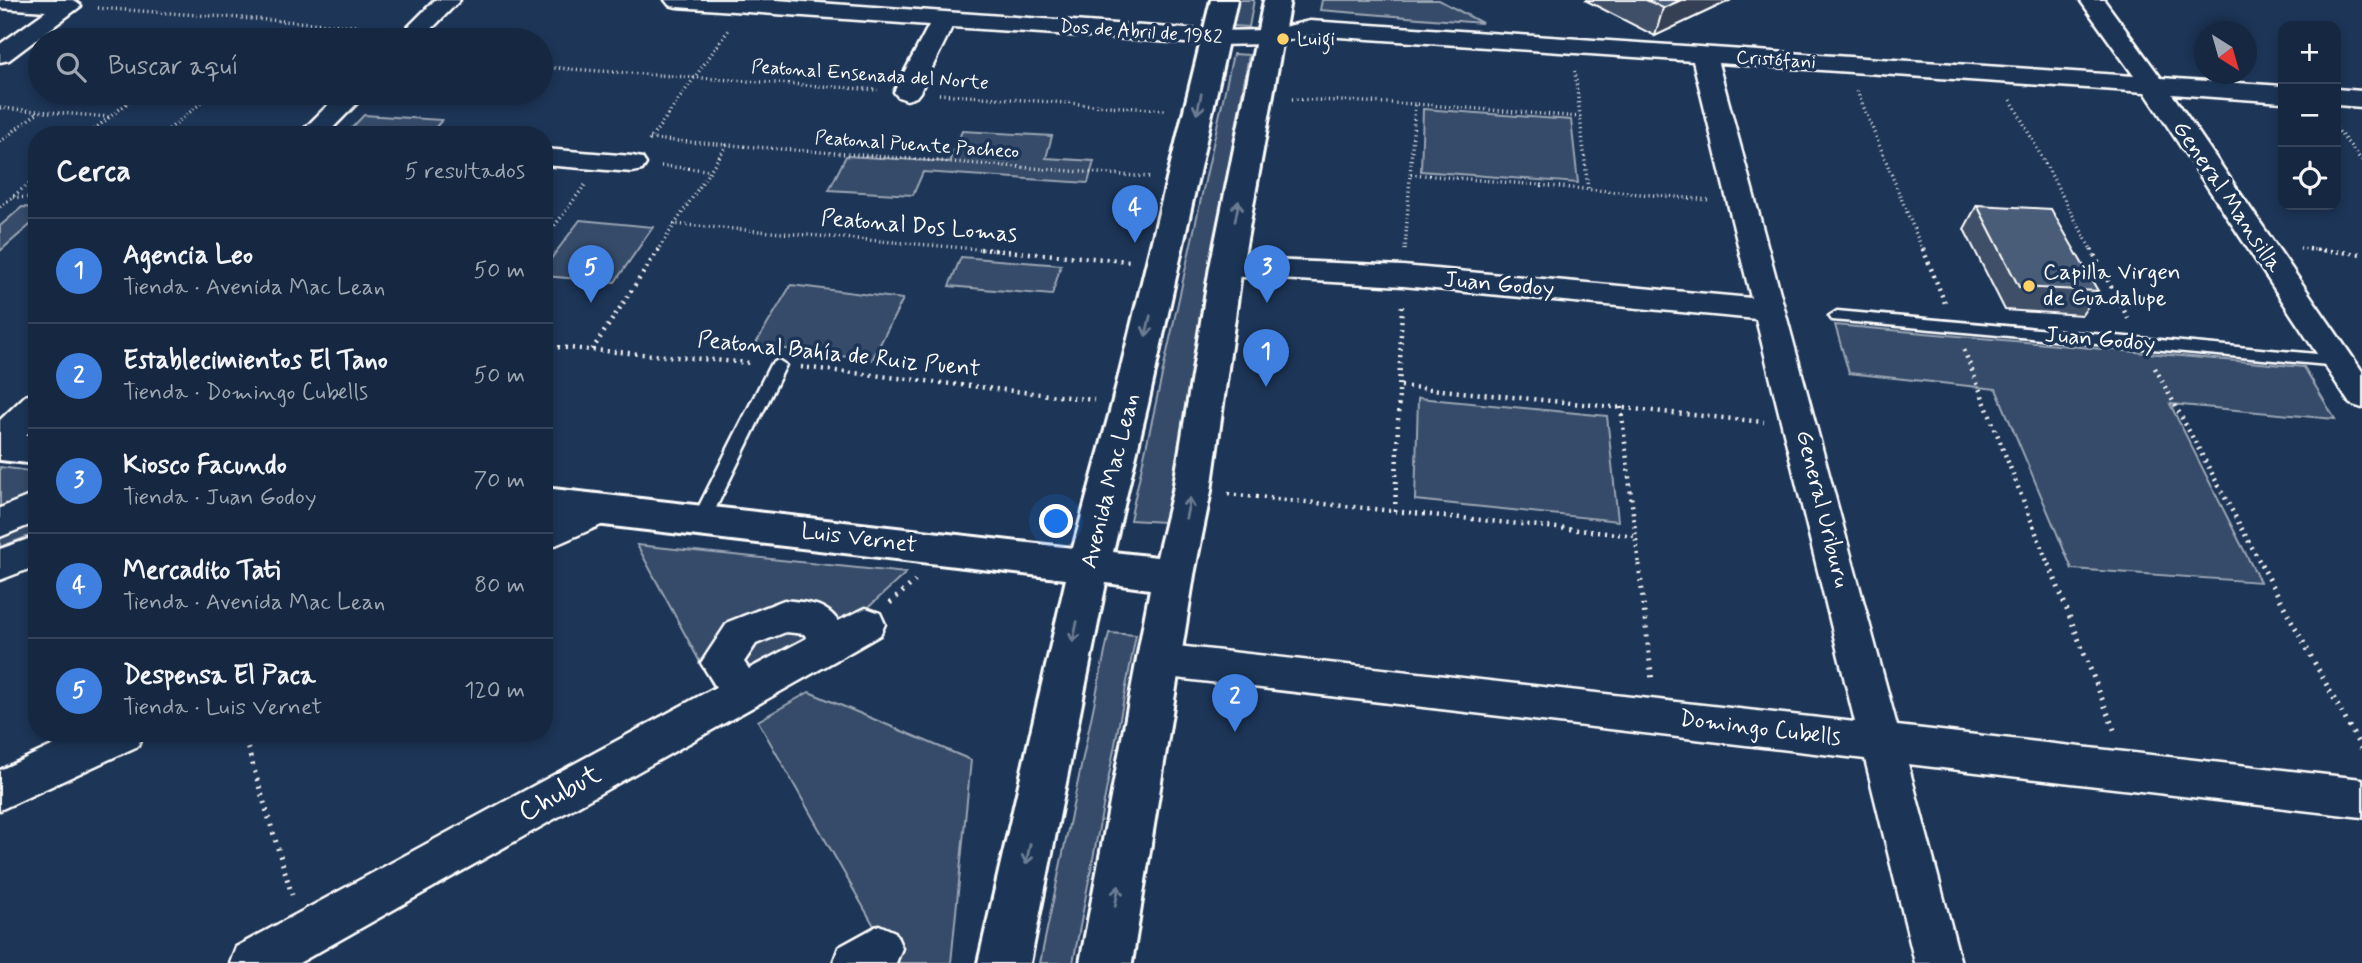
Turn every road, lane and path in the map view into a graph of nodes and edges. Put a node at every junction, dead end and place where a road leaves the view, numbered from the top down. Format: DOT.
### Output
graph roads {
  1 [pos="448,0"];
  2 [pos="677,0"];
  3 [pos="1224,0"];
  4 [pos="1277,0"];
  5 [pos="2092,0"];
  6 [pos="0,1"];
  7 [pos="747,5"];
  8 [pos="69,6"];
  9 [pos="858,6"];
  10 [pos="944,19"];
  11 [pos="38,28"];
  12 [pos="329,28"];
  13 [pos="419,28"];
  14 [pos="28,35"];
  15 [pos="1270,37"];
  16 [pos="1215,38"];
  17 [pos="1573,46"];
  18 [pos="0,55"];
  19 [pos="1704,56"];
  20 [pos="1846,65"];
  21 [pos="553,67"];
  22 [pos="1997,74"];
  23 [pos="694,77"];
  24 [pos="2152,84"];
  25 [pos="907,92"];
  26 [pos="2278,94"];
  27 [pos="2341,97"];
  28 [pos="1259,98"];
  29 [pos="2362,99"];
  30 [pos="124,105"];
  31 [pos="199,105"];
  32 [pos="342,105"];
  33 [pos="0,108"];
  34 [pos="39,111"];
  35 [pos="1197,112"];
  36 [pos="109,117"];
  37 [pos="1580,117"];
  38 [pos="98,126"];
  39 [pos="173,126"];
  40 [pos="320,126"];
  41 [pos="2341,134"];
  42 [pos="650,139"];
  43 [pos="0,142"];
  44 [pos="727,145"];
  45 [pos="553,159"];
  46 [pos="2362,160"];
  47 [pos="603,162"];
  48 [pos="632,164"];
  49 [pos="708,170"];
  50 [pos="1411,174"];
  51 [pos="1183,180"];
  52 [pos="28,184"];
  53 [pos="1588,189"];
  54 [pos="12,197"];
  55 [pos="28,198"];
  56 [pos="1742,202"];
  57 [pos="0,207"];
  58 [pos="673,225"];
  59 [pos="553,228"];
  60 [pos="2258,244"];
  61 [pos="2362,254"];
  62 [pos="1163,263"];
  63 [pos="1226,267"];
  64 [pos="1771,310"];
  65 [pos="1837,316"];
  66 [pos="1954,327"];
  67 [pos="2141,343"];
  68 [pos="553,347"];
  69 [pos="592,350"];
  70 [pos="2350,362"];
  71 [pos="778,365"];
  72 [pos="1401,386"];
  73 [pos="2362,396"];
  74 [pos="1130,404"];
  75 [pos="1621,407"];
  76 [pos="28,413"];
  77 [pos="1800,425"];
  78 [pos="0,440"];
  79 [pos="0,446"];
  80 [pos="28,449"];
  81 [pos="1192,491"];
  82 [pos="553,504"];
  83 [pos="602,509"];
  84 [pos="28,510"];
  85 [pos="701,520"];
  86 [pos="0,523"];
  87 [pos="553,532"];
  88 [pos="1636,536"];
  89 [pos="949,550"];
  90 [pos="28,554"];
  91 [pos="0,565"];
  92 [pos="1089,565"];
  93 [pos="1173,575"];
  94 [pos="849,633"];
  95 [pos="1159,660"];
  96 [pos="1657,717"];
  97 [pos="104,742"];
  98 [pos="246,742"];
  99 [pos="1882,743"];
  100 [pos="2362,750"];
  101 [pos="2130,771"];
  102 [pos="0,791"];
  103 [pos="2362,798"];
  104 [pos="304,935"];
  105 [pos="253,963"];
  106 [pos="1004,963"];
  107 [pos="1105,963"];
  108 [pos="1938,963"];
  1 -- 13 [label="street"];
  2 -- 7 [label="street, Dos de Abril de 1982"];
  3 -- 16 [label="main road, Avenida Mac Lean"];
  4 -- 15 [label="main road"];
  5 -- 24 [label="street, General Mansilla"];
  6 -- 8 [label="street"];
  7 -- 9 [label="street, Dos de Abril de 1982"];
  7 -- 23 [label="path"];
  8 -- 11 [label="street"];
  8 -- 12 [label="path"];
  9 -- 10 [label="street, Dos de Abril de 1982"];
  10 -- 16 [label="street, Dos de Abril de 1982"];
  10 -- 25 [label="street"];
  14 -- 18 [label="street"];
  15 -- 16 [label="street, Dos de Abril de 1982"];
  15 -- 17 [label="street, Cristófani"];
  15 -- 28 [label="main road"];
  16 -- 35 [label="main road, Avenida Mac Lean, one-way"];
  17 -- 19 [label="street, Cristófani"];
  17 -- 37 [label="path"];
  19 -- 20 [label="street, Cristófani"];
  19 -- 56 [label="street, General Uriburu"];
  20 -- 22 [label="street, Cristófani"];
  20 -- 66 [label="path"];
  21 -- 23 [label="path, Peatonal Ensenada del Norte"];
  22 -- 24 [label="street, Cristófani"];
  22 -- 67 [label="path"];
  23 -- 25 [label="path, Peatonal Ensenada del Norte"];
  23 -- 42 [label="path"];
  24 -- 26 [label="street, Cristófani"];
  24 -- 60 [label="street, General Mansilla"];
  25 -- 35 [label="path, Peatonal Ensenada del Norte"];
  27 -- 29 [label="street"];
  28 -- 37 [label="path"];
  63 -- 28 [label="main road, one-way"];
  30 -- 36 [label="path"];
  31 -- 39 [label="path"];
  32 -- 40 [label="street"];
  33 -- 34 [label="path"];
  34 -- 36 [label="path"];
  34 -- 43 [label="path"];
  35 -- 51 [label="main road, Avenida Mac Lean"];
  36 -- 38 [label="path"];
  37 -- 53 [label="path"];
  41 -- 46 [label="path"];
  42 -- 44 [label="path, Peatonal Puente Pacheco"];
  42 -- 48 [label="path"];
  44 -- 49 [label="path"];
  44 -- 51 [label="path, Peatonal Puente Pacheco"];
  45 -- 47 [label="street"];
  47 -- 48 [label="street"];
  47 -- 59 [label="path"];
  48 -- 49 [label="path"];
  49 -- 58 [label="path"];
  50 -- 53 [label="path"];
  51 -- 62 [label="main road, Avenida Mac Lean"];
  52 -- 54 [label="path"];
  53 -- 56 [label="path"];
  54 -- 55 [label="path"];
  54 -- 57 [label="path"];
  56 -- 64 [label="street, General Uriburu"];
  58 -- 62 [label="path, Peatonal Dos Lomas"];
  58 -- 69 [label="path"];
  60 -- 61 [label="path"];
  60 -- 70 [label="street, General Mansilla"];
  62 -- 74 [label="main road, Avenida Mac Lean, one-way"];
  63 -- 64 [label="street, Juan Godoy"];
  63 -- 81 [label="main road"];
  64 -- 77 [label="street, General Uriburu"];
  65 -- 66 [label="lane, Juan Godoy"];
  66 -- 67 [label="lane, Juan Godoy"];
  66 -- 101 [label="path"];
  67 -- 70 [label="lane, Juan Godoy"];
  67 -- 100 [label="path"];
  68 -- 69 [label="path, Peatonal Bahía de Ruiz Puent"];
  69 -- 71 [label="path, Peatonal Bahía de Ruiz Puent"];
  70 -- 73 [label="street, General Mansilla"];
  71 -- 74 [label="path, Peatonal Bahía de Ruiz Puent"];
  71 -- 85 [label="lane"];
  72 -- 75 [label="path"];
  74 -- 92 [label="main road, Avenida Mac Lean"];
  75 -- 77 [label="path"];
  75 -- 88 [label="path"];
  76 -- 78 [label="street"];
  77 -- 99 [label="street, General Uriburu"];
  79 -- 80 [label="main road"];
  81 -- 88 [label="path"];
  93 -- 81 [label="main road, one-way"];
  82 -- 83 [label="main road, Luis Vernet"];
  83 -- 85 [label="main road, Luis Vernet"];
  83 -- 87 [label="street"];
  84 -- 86 [label="street"];
  85 -- 89 [label="main road, Luis Vernet"];
  88 -- 96 [label="path"];
  89 -- 92 [label="main road, Luis Vernet"];
  89 -- 94 [label="path"];
  90 -- 91 [label="street"];
  92 -- 93 [label="main road, Luis Vernet"];
  92 -- 106 [label="main road, Avenida Mac Lean, one-way"];
  93 -- 95 [label="main road"];
  94 -- 104 [label="street, Chubut"];
  95 -- 96 [label="street, Domingo Cubells"];
  107 -- 95 [label="main road, one-way"];
  96 -- 99 [label="street, Domingo Cubells"];
  97 -- 102 [label="street"];
  98 -- 104 [label="path"];
  99 -- 101 [label="street, Domingo Cubells"];
  99 -- 108 [label="street, General Uriburu"];
  101 -- 103 [label="street, Domingo Cubells"];
  104 -- 105 [label="street, Chubut"];
}
